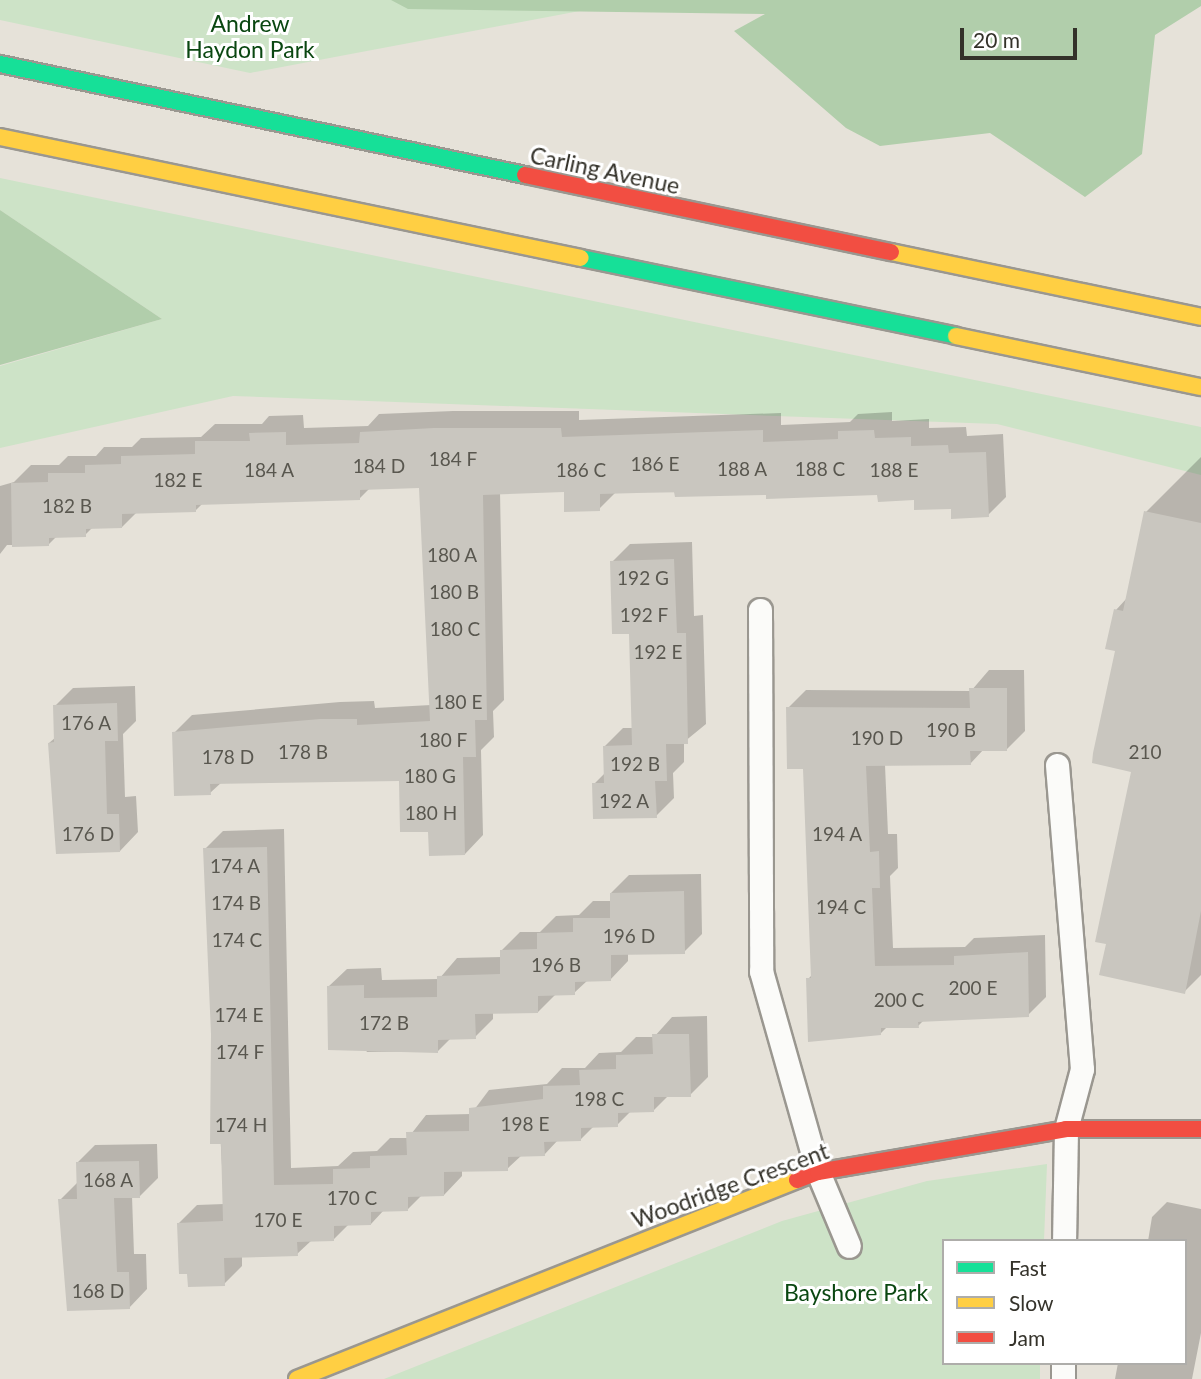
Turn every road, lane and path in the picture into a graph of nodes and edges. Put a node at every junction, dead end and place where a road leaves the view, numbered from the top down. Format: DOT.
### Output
graph roads {
  1 [pos="0,64"];
  2 [pos="0,137"];
  3 [pos="1201,317"];
  4 [pos="1201,387"];
  5 [pos="760,610"];
  6 [pos="1057,765"];
  7 [pos="1066,1129"];
  8 [pos="1201,1129"];
  9 [pos="818,1172"];
  10 [pos="1065,1239"];
  11 [pos="849,1246"];
  12 [pos="297,1379"];
  1 -- 3 [label="main road, Carling Avenue"];
  2 -- 4 [label="main road"];
  5 -- 9 [label="lane"];
  6 -- 7 [label="lane"];
  7 -- 8 [label="main road, Woodridge Crescent"];
  7 -- 9 [label="main road, Woodridge Crescent"];
  7 -- 10 [label="lane"];
  9 -- 11 [label="lane"];
  9 -- 12 [label="main road, Woodridge Crescent"];
}
